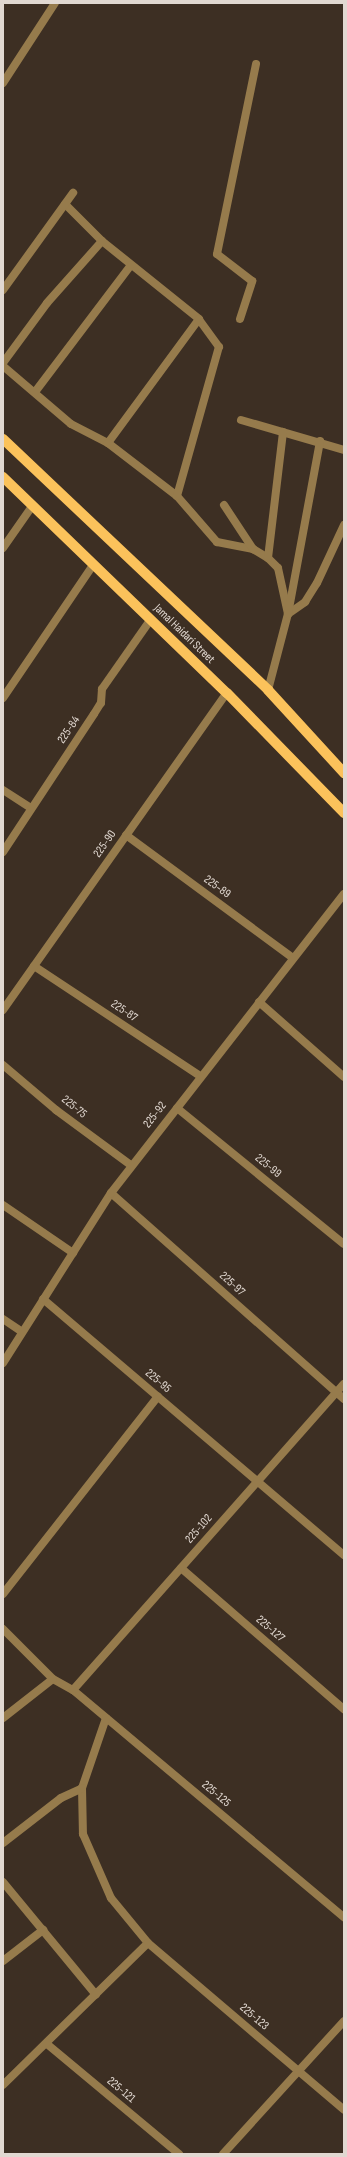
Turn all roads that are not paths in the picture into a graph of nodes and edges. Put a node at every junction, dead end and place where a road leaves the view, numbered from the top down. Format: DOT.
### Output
graph roads {
  1 [pos="55,3"];
  2 [pos="256,64"];
  3 [pos="3,83"];
  4 [pos="73,193"];
  5 [pos="65,204"];
  6 [pos="102,241"];
  7 [pos="131,265"];
  8 [pos="3,290"];
  9 [pos="199,319"];
  10 [pos="240,319"];
  11 [pos="3,363"];
  12 [pos="3,366"];
  13 [pos="35,392"];
  14 [pos="241,420"];
  15 [pos="283,432"];
  16 [pos="3,439"];
  17 [pos="320,441"];
  18 [pos="108,443"];
  19 [pos="344,450"];
  20 [pos="3,477"];
  21 [pos="177,496"];
  22 [pos="33,505"];
  23 [pos="224,505"];
  24 [pos="344,525"];
  25 [pos="3,548"];
  26 [pos="253,549"];
  27 [pos="268,558"];
  28 [pos="93,565"];
  29 [pos="288,614"];
  30 [pos="151,619"];
  31 [pos="268,690"];
  32 [pos="227,693"];
  33 [pos="3,698"];
  34 [pos="344,773"];
  35 [pos="3,790"];
  36 [pos="31,808"];
  37 [pos="344,813"];
  38 [pos="126,835"];
  39 [pos="3,852"];
  40 [pos="344,894"];
  41 [pos="293,958"];
  42 [pos="34,966"];
  43 [pos="258,1002"];
  44 [pos="3,1010"];
  45 [pos="3,1065"];
  46 [pos="200,1076"];
  47 [pos="344,1077"];
  48 [pos="176,1108"];
  49 [pos="132,1166"];
  50 [pos="111,1193"];
  51 [pos="3,1205"];
  52 [pos="344,1244"];
  53 [pos="73,1253"];
  54 [pos="43,1299"];
  55 [pos="3,1319"];
  56 [pos="22,1332"];
  57 [pos="3,1363"];
  58 [pos="344,1384"];
  59 [pos="336,1392"];
  60 [pos="158,1396"];
  61 [pos="344,1399"];
  62 [pos="257,1481"];
  63 [pos="344,1555"];
  64 [pos="180,1568"];
  65 [pos="3,1594"];
  66 [pos="3,1629"];
  67 [pos="53,1679"];
  68 [pos="73,1690"];
  69 [pos="344,1709"];
  70 [pos="3,1718"];
  71 [pos="106,1718"];
  72 [pos="82,1788"];
  73 [pos="3,1843"];
  74 [pos="3,1882"];
  75 [pos="344,1917"];
  76 [pos="43,1930"];
  77 [pos="148,1943"];
  78 [pos="3,1961"];
  79 [pos="96,1995"];
  80 [pos="344,2021"];
  81 [pos="47,2044"];
  82 [pos="298,2070"];
  83 [pos="3,2085"];
  84 [pos="344,2110"];
  85 [pos="179,2154"];
  86 [pos="223,2154"];
  1 -- 3 [label="street"];
  2 -- 10 [label="street"];
  4 -- 5 [label="street"];
  5 -- 6 [label="street"];
  5 -- 8 [label="street"];
  6 -- 7 [label="street"];
  6 -- 11 [label="street"];
  7 -- 9 [label="street"];
  7 -- 13 [label="street"];
  9 -- 18 [label="street"];
  9 -- 21 [label="street"];
  12 -- 13 [label="street"];
  13 -- 18 [label="street"];
  14 -- 15 [label="street"];
  15 -- 17 [label="street"];
  15 -- 27 [label="street"];
  16 -- 31 [label="main road, Jamal Haidari Street"];
  17 -- 19 [label="street"];
  17 -- 29 [label="street"];
  18 -- 21 [label="street"];
  20 -- 22 [label="main road, Jamal Haidari Street"];
  21 -- 26 [label="street"];
  22 -- 25 [label="street"];
  22 -- 28 [label="main road, Jamal Haidari Street"];
  23 -- 26 [label="street"];
  24 -- 29 [label="street"];
  26 -- 27 [label="street"];
  27 -- 29 [label="street"];
  28 -- 30 [label="main road, Jamal Haidari Street"];
  28 -- 33 [label="street"];
  29 -- 31 [label="street"];
  30 -- 32 [label="main road, Jamal Haidari Street"];
  30 -- 36 [label="street, 225-84"];
  31 -- 34 [label="main road, Jamal Haidari Street"];
  32 -- 37 [label="main road, Jamal Haidari Street"];
  32 -- 38 [label="street, 225-90"];
  35 -- 36 [label="street"];
  36 -- 39 [label="street, 225-84"];
  38 -- 41 [label="street, 225-89"];
  38 -- 42 [label="street, 225-90"];
  40 -- 41 [label="street, 225-92"];
  41 -- 43 [label="street, 225-92"];
  42 -- 44 [label="street, 225-90"];
  42 -- 46 [label="street, 225-87"];
  43 -- 46 [label="street, 225-92"];
  43 -- 47 [label="street"];
  45 -- 49 [label="street, 225-75"];
  46 -- 48 [label="street, 225-92"];
  48 -- 49 [label="street, 225-92"];
  48 -- 52 [label="street, 225-99"];
  49 -- 50 [label="street, 225-92"];
  50 -- 53 [label="street, 225-92"];
  50 -- 59 [label="street, 225-97"];
  51 -- 53 [label="street"];
  53 -- 54 [label="street, 225-92"];
  54 -- 56 [label="street, 225-92"];
  54 -- 60 [label="street, 225-95"];
  55 -- 56 [label="street"];
  56 -- 57 [label="street, 225-92"];
  58 -- 59 [label="street, 225-102"];
  59 -- 61 [label="street, 225-97"];
  59 -- 62 [label="street, 225-102"];
  60 -- 62 [label="street, 225-95"];
  60 -- 65 [label="street"];
  62 -- 63 [label="street, 225-95"];
  62 -- 64 [label="street, 225-102"];
  64 -- 68 [label="street, 225-102"];
  64 -- 69 [label="street, 225-127"];
  66 -- 67 [label="street, 225-125"];
  67 -- 68 [label="street, 225-125"];
  67 -- 70 [label="street"];
  68 -- 71 [label="street, 225-125"];
  71 -- 72 [label="street"];
  71 -- 75 [label="street, 225-125"];
  72 -- 73 [label="street"];
  72 -- 77 [label="street, 225-123"];
  74 -- 76 [label="street"];
  76 -- 78 [label="street"];
  76 -- 79 [label="street"];
  77 -- 79 [label="street"];
  77 -- 82 [label="street, 225-123"];
  79 -- 81 [label="street"];
  80 -- 82 [label="street"];
  81 -- 83 [label="street"];
  81 -- 85 [label="street, 225-121"];
  82 -- 84 [label="street, 225-123"];
  82 -- 86 [label="street"];
}
